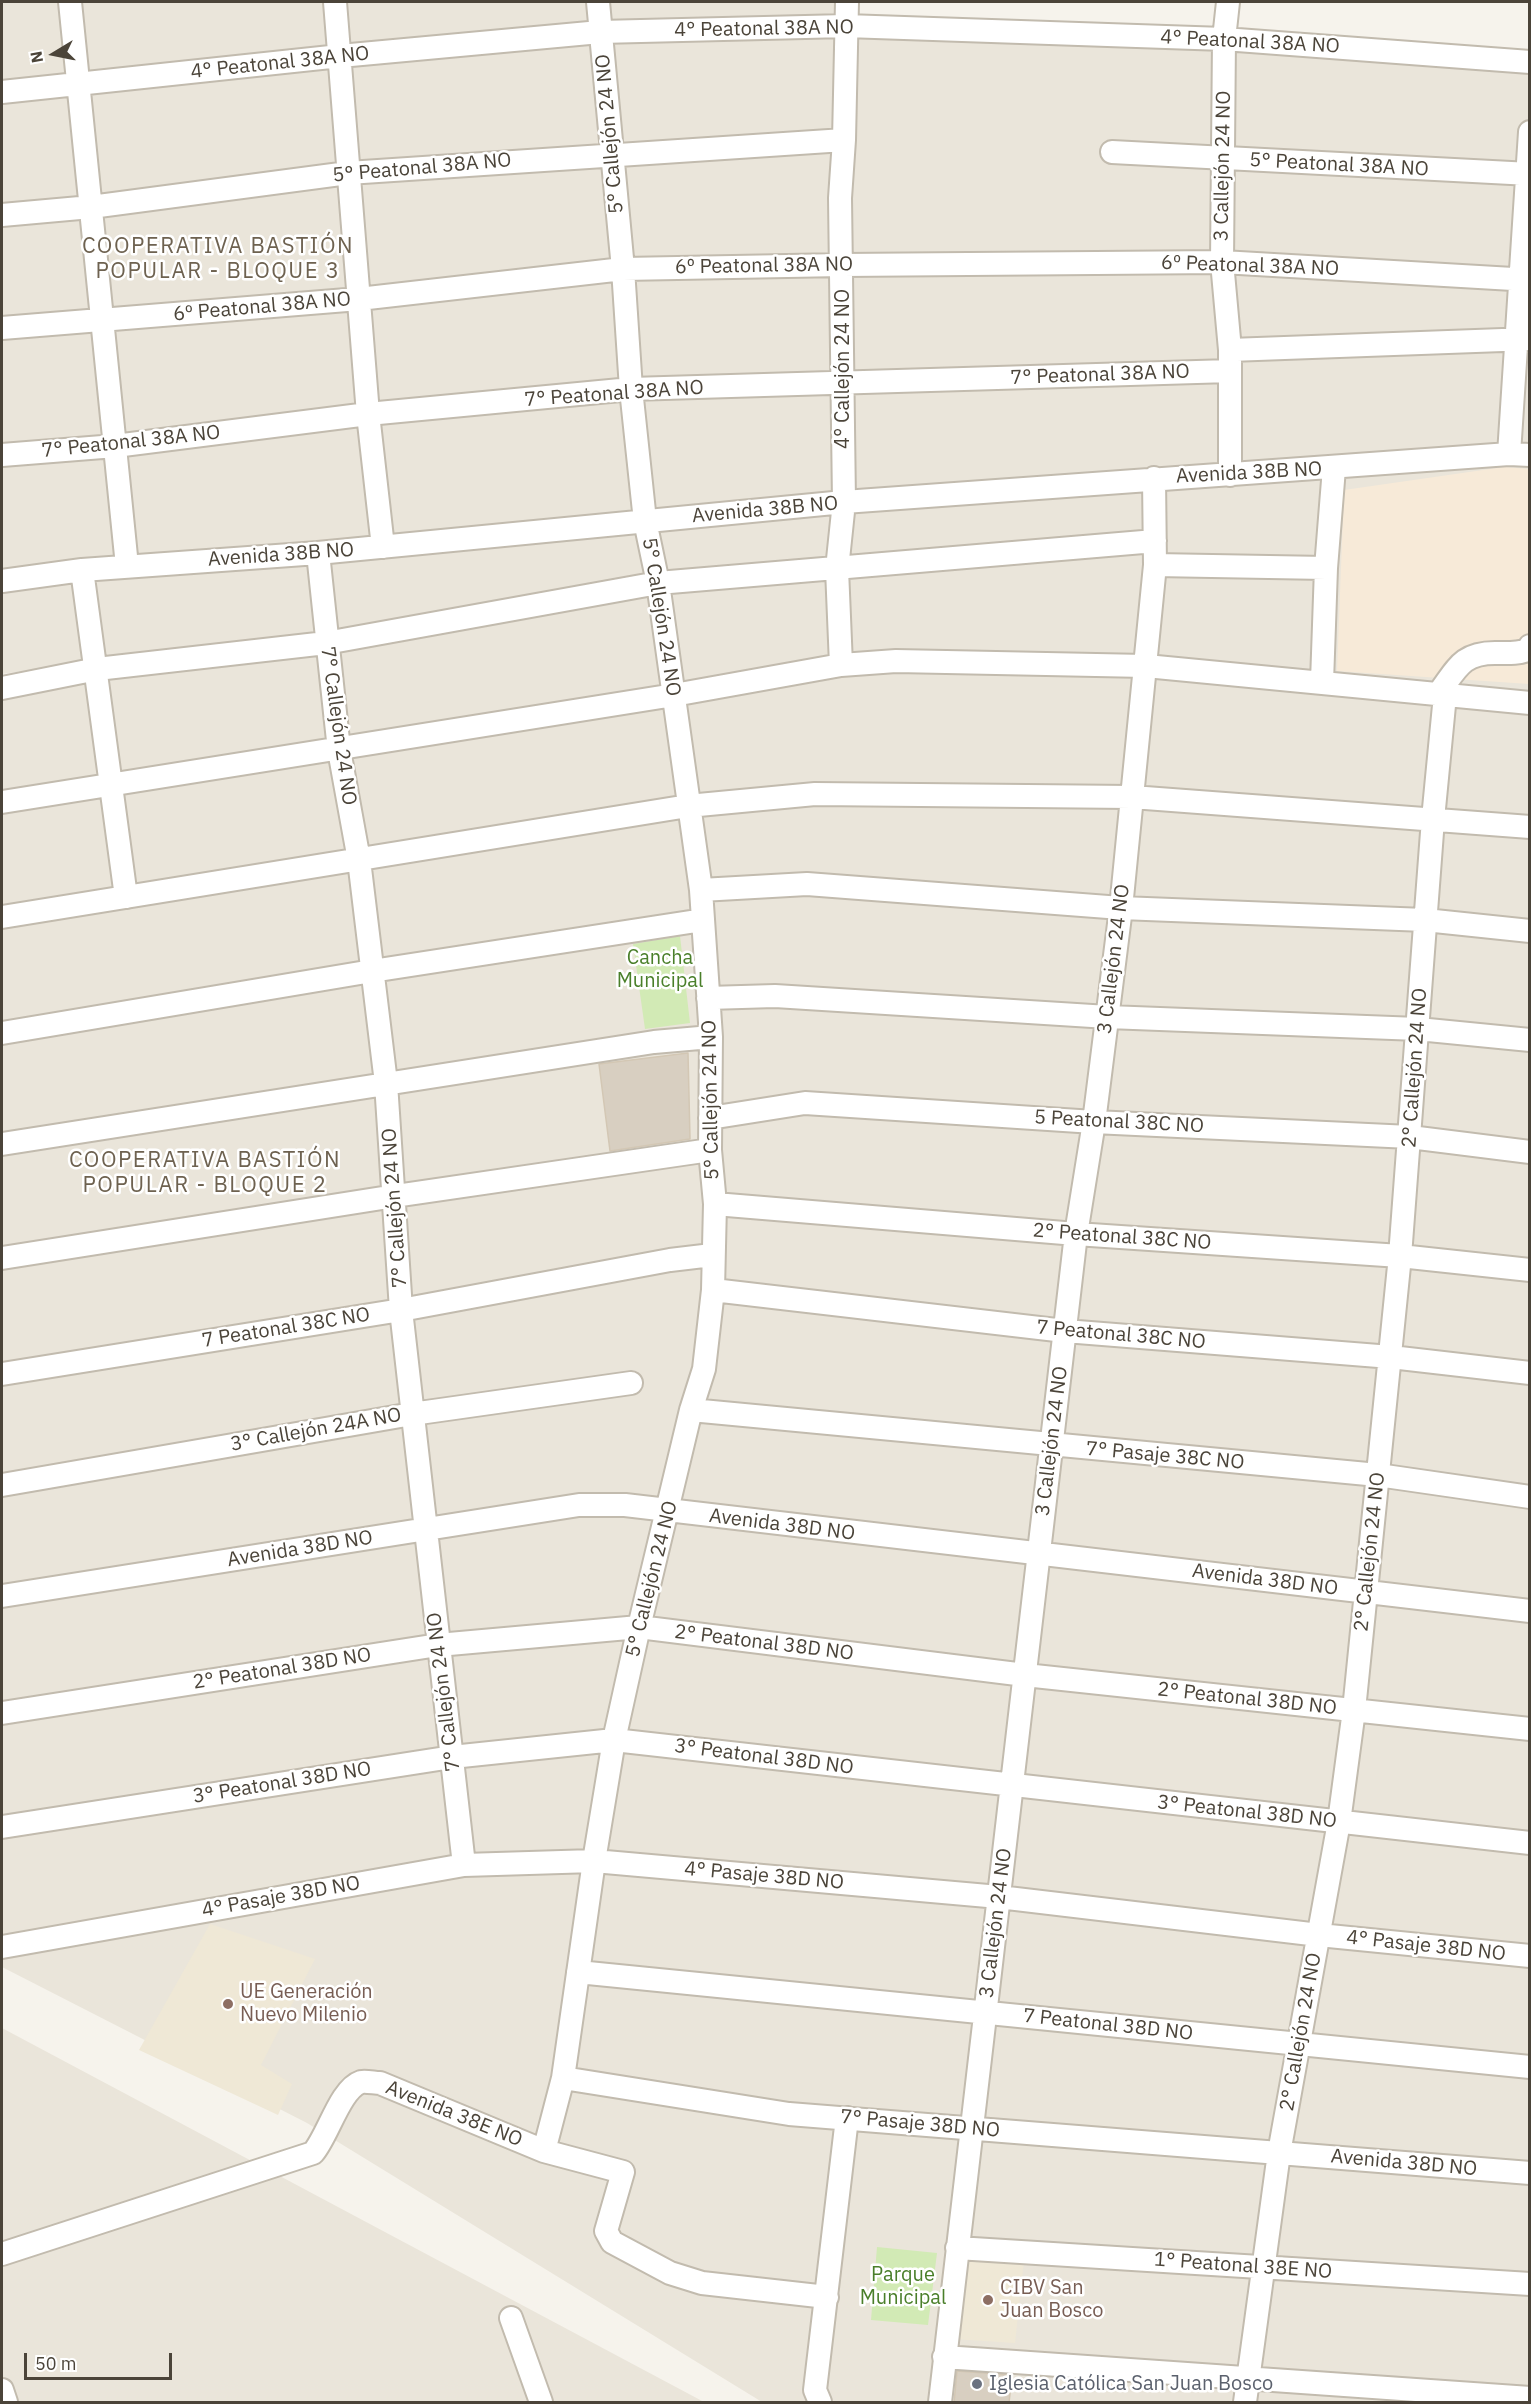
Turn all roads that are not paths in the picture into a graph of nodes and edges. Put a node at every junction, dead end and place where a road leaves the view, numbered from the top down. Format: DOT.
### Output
graph roads {
  1 [pos="70,2"];
  2 [pos="334,2"];
  3 [pos="598,2"];
  4 [pos="847,2"];
  5 [pos="1228,2"];
  6 [pos="846,27"];
  7 [pos="600,32"];
  8 [pos="1224,39"];
  9 [pos="340,56"];
  10 [pos="1530,62"];
  11 [pos="79,85"];
  12 [pos="2,92"];
  13 [pos="1530,132"];
  14 [pos="844,140"];
  15 [pos="1112,152"];
  16 [pos="611,154"];
  17 [pos="1224,159"];
  18 [pos="348,173"];
  19 [pos="1528,174"];
  20 [pos="91,207"];
  21 [pos="2,215"];
  22 [pos="1222,262"];
  23 [pos="842,265"];
  24 [pos="623,269"];
  25 [pos="1525,280"];
  26 [pos="359,299"];
  27 [pos="102,319"];
  28 [pos="2,327"];
  29 [pos="1523,338"];
  30 [pos="1230,361"];
  31 [pos="843,383"];
  32 [pos="631,389"];
  33 [pos="368,414"];
  34 [pos="115,446"];
  35 [pos="2,455"];
  36 [pos="1519,455"];
  37 [pos="1334,468"];
  38 [pos="1230,475"];
  39 [pos="1154,478"];
  40 [pos="844,502"];
  41 [pos="645,521"];
  42 [pos="1155,542"];
  43 [pos="382,547"];
  44 [pos="318,553"];
  45 [pos="1155,565"];
  46 [pos="127,566"];
  47 [pos="837,568"];
  48 [pos="1326,568"];
  49 [pos="82,570"];
  50 [pos="2,581"];
  51 [pos="658,583"];
  52 [pos="326,643"];
  53 [pos="1530,646"];
  54 [pos="842,664"];
  55 [pos="1146,666"];
  56 [pos="97,669"];
  57 [pos="1322,682"];
  58 [pos="2,688"];
  59 [pos="1441,694"];
  60 [pos="674,696"];
  61 [pos="1530,703"];
  62 [pos="339,750"];
  63 [pos="111,785"];
  64 [pos="1132,797"];
  65 [pos="2,802"];
  66 [pos="688,806"];
  67 [pos="1433,819"];
  68 [pos="1530,827"];
  69 [pos="359,861"];
  70 [pos="701,890"];
  71 [pos="126,897"];
  72 [pos="1121,908"];
  73 [pos="2,917"];
  74 [pos="703,920"];
  75 [pos="1425,920"];
  76 [pos="1530,931"];
  77 [pos="372,971"];
  78 [pos="708,998"];
  79 [pos="1108,1017"];
  80 [pos="1418,1029"];
  81 [pos="2,1033"];
  82 [pos="711,1037"];
  83 [pos="1530,1040"];
  84 [pos="386,1083"];
  85 [pos="710,1118"];
  86 [pos="1094,1122"];
  87 [pos="1410,1137"];
  88 [pos="2,1144"];
  89 [pos="710,1150"];
  90 [pos="1530,1152"];
  91 [pos="395,1196"];
  92 [pos="715,1204"];
  93 [pos="1076,1234"];
  94 [pos="712,1255"];
  95 [pos="1400,1256"];
  96 [pos="2,1258"];
  97 [pos="1530,1270"];
  98 [pos="713,1290"];
  99 [pos="401,1310"];
  100 [pos="1065,1331"];
  101 [pos="1391,1357"];
  102 [pos="1530,1372"];
  103 [pos="2,1374"];
  104 [pos="631,1383"];
  105 [pos="691,1410"];
  106 [pos="412,1414"];
  107 [pos="1052,1446"];
  108 [pos="1378,1475"];
  109 [pos="2,1485"];
  110 [pos="1530,1497"];
  111 [pos="668,1512"];
  112 [pos="427,1530"];
  113 [pos="1039,1554"];
  114 [pos="1365,1592"];
  115 [pos="2,1596"];
  116 [pos="1530,1611"];
  117 [pos="639,1627"];
  118 [pos="438,1645"];
  119 [pos="1025,1675"];
  120 [pos="1354,1710"];
  121 [pos="2,1713"];
  122 [pos="1530,1729"];
  123 [pos="614,1740"];
  124 [pos="452,1757"];
  125 [pos="1012,1786"];
  126 [pos="1339,1822"];
  127 [pos="2,1827"];
  128 [pos="1530,1843"];
  129 [pos="594,1861"];
  130 [pos="464,1865"];
  131 [pos="999,1897"];
  132 [pos="1319,1935"];
  133 [pos="2,1947"];
  134 [pos="1530,1956"];
  135 [pos="578,1972"];
  136 [pos="985,2012"];
  137 [pos="1299,2044"];
  138 [pos="1530,2067"];
  139 [pos="563,2078"];
  140 [pos="847,2118"];
  141 [pos="972,2128"];
  142 [pos="544,2151"];
  143 [pos="1279,2153"];
  144 [pos="1530,2173"];
  145 [pos="957,2248"];
  146 [pos="2,2253"];
  147 [pos="1263,2267"];
  148 [pos="1530,2284"];
  149 [pos="827,2297"];
  150 [pos="510,2318"];
  151 [pos="944,2357"];
  152 [pos="1248,2378"];
  153 [pos="2,2390"];
  154 [pos="1530,2398"];
  155 [pos="6,2403"];
  156 [pos="540,2403"];
  157 [pos="820,2403"];
  158 [pos="940,2403"];
  159 [pos="1245,2403"];
  1 -- 11 [label="street"];
  2 -- 9 [label="street"];
  3 -- 7 [label="street, 5° Callejón 24 NO"];
  4 -- 6 [label="street, 4° Callejón 24 NO"];
  5 -- 8 [label="street, 3 Callejón 24 NO"];
  6 -- 7 [label="street, 4° Peatonal 38A NO"];
  6 -- 8 [label="street, 4° Peatonal 38A NO"];
  6 -- 14 [label="street, 4° Callejón 24 NO"];
  7 -- 9 [label="street, 4° Peatonal 38A NO"];
  7 -- 16 [label="street, 5° Callejón 24 NO"];
  8 -- 10 [label="street, 4° Peatonal 38A NO"];
  8 -- 17 [label="street, 3 Callejón 24 NO"];
  9 -- 11 [label="street, 4° Peatonal 38A NO"];
  9 -- 18 [label="street"];
  11 -- 12 [label="street, 4° Peatonal 38A NO"];
  11 -- 20 [label="street"];
  13 -- 19 [label="street"];
  14 -- 16 [label="street, 5° Peatonal 38A NO"];
  14 -- 23 [label="street, 4° Callejón 24 NO"];
  15 -- 17 [label="street, 5° Peatonal 38A NO"];
  16 -- 18 [label="street, 5° Peatonal 38A NO"];
  16 -- 24 [label="street, 5° Callejón 24 NO"];
  17 -- 19 [label="street, 5° Peatonal 38A NO"];
  17 -- 22 [label="street, 3 Callejón 24 NO"];
  18 -- 20 [label="street, 5° Peatonal 38A NO"];
  18 -- 26 [label="street"];
  19 -- 25 [label="street"];
  20 -- 21 [label="street, 5° Peatonal 38A NO"];
  20 -- 27 [label="street"];
  22 -- 23 [label="street, 6º Peatonal 38A NO"];
  22 -- 25 [label="street, 6º Peatonal 38A NO"];
  22 -- 30 [label="street, 3 Callejón 24 NO"];
  23 -- 24 [label="street, 6º Peatonal 38A NO"];
  23 -- 31 [label="street, 4° Callejón 24 NO"];
  24 -- 26 [label="street, 6º Peatonal 38A NO"];
  24 -- 32 [label="street, 5° Callejón 24 NO"];
  25 -- 29 [label="street"];
  26 -- 27 [label="street, 6º Peatonal 38A NO"];
  26 -- 33 [label="street"];
  27 -- 28 [label="street, 6º Peatonal 38A NO"];
  27 -- 34 [label="street"];
  29 -- 30 [label="street, 7° Peatonal 38A NO"];
  29 -- 36 [label="street"];
  30 -- 31 [label="street, 7° Peatonal 38A NO"];
  30 -- 38 [label="street, 3 Callejón 24 NO"];
  31 -- 32 [label="street, 7° Peatonal 38A NO"];
  31 -- 40 [label="street, 4° Callejón 24 NO"];
  32 -- 33 [label="street, 7° Peatonal 38A NO"];
  32 -- 41 [label="street, 5° Callejón 24 NO"];
  33 -- 34 [label="street, 7° Peatonal 38A NO"];
  33 -- 43 [label="street"];
  34 -- 35 [label="street, 7° Peatonal 38A NO"];
  34 -- 46 [label="street"];
  36 -- 37 [label="street, Avenida 38B NO"];
  37 -- 38 [label="street, Avenida 38B NO"];
  37 -- 48 [label="street"];
  38 -- 39 [label="street, Avenida 38B NO"];
  39 -- 40 [label="street, Avenida 38B NO"];
  39 -- 42 [label="street, 3 Callejón 24 NO"];
  40 -- 41 [label="street, Avenida 38B NO"];
  40 -- 47 [label="street, 4° Callejón 24 NO"];
  41 -- 43 [label="street, Avenida 38B NO"];
  41 -- 51 [label="street, 5° Callejón 24 NO"];
  42 -- 45 [label="street, 3 Callejón 24 NO"];
  42 -- 47 [label="street"];
  43 -- 44 [label="street, Avenida 38B NO"];
  44 -- 46 [label="street, Avenida 38B NO"];
  44 -- 52 [label="street, 7° Callejón 24 NO"];
  45 -- 48 [label="street"];
  45 -- 55 [label="street, 3 Callejón 24 NO"];
  46 -- 49 [label="street, Avenida 38B NO"];
  47 -- 51 [label="street"];
  47 -- 54 [label="street, 4° Callejón 24 NO"];
  48 -- 57 [label="street"];
  49 -- 50 [label="street, Avenida 38B NO"];
  49 -- 56 [label="street"];
  51 -- 52 [label="street"];
  51 -- 60 [label="street, 5° Callejón 24 NO"];
  52 -- 56 [label="street"];
  52 -- 62 [label="street, 7° Callejón 24 NO"];
  53 -- 59 [label="street"];
  54 -- 55 [label="street"];
  54 -- 60 [label="street"];
  55 -- 57 [label="street"];
  55 -- 64 [label="street, 3 Callejón 24 NO"];
  56 -- 58 [label="street"];
  56 -- 63 [label="street"];
  57 -- 59 [label="street"];
  59 -- 61 [label="street"];
  59 -- 67 [label="street, 2° Callejón 24 NO"];
  60 -- 62 [label="street"];
  60 -- 66 [label="street, 5° Callejón 24 NO"];
  62 -- 63 [label="street"];
  62 -- 69 [label="street, 7° Callejón 24 NO"];
  63 -- 65 [label="street"];
  63 -- 71 [label="street"];
  64 -- 66 [label="street"];
  64 -- 67 [label="street"];
  64 -- 72 [label="street, 3 Callejón 24 NO"];
  66 -- 69 [label="street"];
  66 -- 70 [label="street, 5° Callejón 24 NO"];
  67 -- 68 [label="street"];
  67 -- 75 [label="street, 2° Callejón 24 NO"];
  69 -- 71 [label="street"];
  69 -- 77 [label="street, 7° Callejón 24 NO"];
  70 -- 72 [label="street"];
  70 -- 74 [label="street, 5° Callejón 24 NO"];
  71 -- 73 [label="street"];
  72 -- 75 [label="street"];
  72 -- 79 [label="street, 3 Callejón 24 NO"];
  74 -- 77 [label="street"];
  74 -- 78 [label="street, 5° Callejón 24 NO"];
  75 -- 76 [label="street"];
  75 -- 80 [label="street, 2° Callejón 24 NO"];
  77 -- 81 [label="street"];
  77 -- 84 [label="street, 7° Callejón 24 NO"];
  78 -- 79 [label="street"];
  78 -- 82 [label="street, 5° Callejón 24 NO"];
  79 -- 80 [label="street"];
  79 -- 86 [label="street, 3 Callejón 24 NO"];
  80 -- 83 [label="street"];
  80 -- 87 [label="street, 2° Callejón 24 NO"];
  82 -- 84 [label="street"];
  82 -- 85 [label="street, 5° Callejón 24 NO"];
  84 -- 88 [label="street"];
  84 -- 91 [label="street, 7° Callejón 24 NO"];
  85 -- 86 [label="street, 5 Peatonal 38C NO"];
  85 -- 89 [label="street, 5° Callejón 24 NO"];
  86 -- 87 [label="street, 5 Peatonal 38C NO"];
  86 -- 93 [label="street, 3 Callejón 24 NO"];
  87 -- 90 [label="street, 5 Peatonal 38C NO"];
  87 -- 95 [label="street, 2° Callejón 24 NO"];
  89 -- 91 [label="street"];
  89 -- 92 [label="street, 5° Callejón 24 NO"];
  91 -- 96 [label="street"];
  91 -- 99 [label="street, 7° Callejón 24 NO"];
  92 -- 93 [label="street, 2° Peatonal 38C NO"];
  92 -- 94 [label="street, 5° Callejón 24 NO"];
  93 -- 95 [label="street, 2° Peatonal 38C NO"];
  93 -- 100 [label="street, 3 Callejón 24 NO"];
  94 -- 98 [label="street, 5° Callejón 24 NO"];
  94 -- 99 [label="street, 7 Peatonal 38C NO"];
  95 -- 97 [label="street, 2° Peatonal 38C NO"];
  95 -- 101 [label="street, 2° Callejón 24 NO"];
  98 -- 100 [label="street, 7 Peatonal 38C NO"];
  98 -- 105 [label="street, 5° Callejón 24 NO"];
  99 -- 103 [label="street, 7 Peatonal 38C NO"];
  99 -- 106 [label="street, 7° Callejón 24 NO"];
  100 -- 101 [label="street, 7 Peatonal 38C NO"];
  100 -- 107 [label="street, 3 Callejón 24 NO"];
  101 -- 102 [label="street, 7 Peatonal 38C NO"];
  101 -- 108 [label="street, 2° Callejón 24 NO"];
  104 -- 106 [label="street, 3° Callejón 24A NO"];
  105 -- 107 [label="street, 7° Pasaje 38C NO"];
  105 -- 111 [label="street, 5° Callejón 24 NO"];
  106 -- 109 [label="street, 3° Callejón 24A NO"];
  106 -- 112 [label="street, 7° Callejón 24 NO"];
  107 -- 108 [label="street, 7° Pasaje 38C NO"];
  107 -- 113 [label="street, 3 Callejón 24 NO"];
  108 -- 110 [label="street, 7° Pasaje 38C NO"];
  108 -- 114 [label="street, 2° Callejón 24 NO"];
  111 -- 112 [label="street, Avenida 38D NO"];
  111 -- 113 [label="street, Avenida 38D NO"];
  111 -- 117 [label="street, 5° Callejón 24 NO"];
  112 -- 115 [label="street, Avenida 38D NO"];
  112 -- 118 [label="street, 7° Callejón 24 NO"];
  113 -- 114 [label="street, Avenida 38D NO"];
  113 -- 119 [label="street, 3 Callejón 24 NO"];
  114 -- 116 [label="street, Avenida 38D NO"];
  114 -- 120 [label="street, 2° Callejón 24 NO"];
  117 -- 118 [label="street, 2° Peatonal 38D NO"];
  117 -- 119 [label="street, 2° Peatonal 38D NO"];
  117 -- 123 [label="street, 5° Callejón 24 NO"];
  118 -- 121 [label="street, 2° Peatonal 38D NO"];
  118 -- 124 [label="street, 7° Callejón 24 NO"];
  119 -- 120 [label="street, 2° Peatonal 38D NO"];
  119 -- 125 [label="street, 3 Callejón 24 NO"];
  120 -- 122 [label="street, 2° Peatonal 38D NO"];
  120 -- 126 [label="street, 2° Callejón 24 NO"];
  123 -- 124 [label="street, 3° Peatonal 38D NO"];
  123 -- 125 [label="street, 3° Peatonal 38D NO"];
  123 -- 129 [label="street, 5° Callejón 24 NO"];
  124 -- 127 [label="street, 3° Peatonal 38D NO"];
  124 -- 130 [label="street, 7° Callejón 24 NO"];
  125 -- 126 [label="street, 3° Peatonal 38D NO"];
  125 -- 131 [label="street, 3 Callejón 24 NO"];
  126 -- 128 [label="street, 3° Peatonal 38D NO"];
  126 -- 132 [label="street, 2° Callejón 24 NO"];
  129 -- 130 [label="street, 4° Pasaje 38D NO"];
  129 -- 131 [label="street, 4° Pasaje 38D NO"];
  129 -- 135 [label="street, 5° Callejón 24 NO"];
  130 -- 133 [label="street, 4° Pasaje 38D NO"];
  131 -- 132 [label="street, 4° Pasaje 38D NO"];
  131 -- 136 [label="street, 3 Callejón 24 NO"];
  132 -- 134 [label="street, 4° Pasaje 38D NO"];
  132 -- 137 [label="street, 2° Callejón 24 NO"];
  135 -- 136 [label="street, 7 Peatonal 38D NO"];
  135 -- 139 [label="street, 5° Callejón 24 NO"];
  136 -- 137 [label="street, 7 Peatonal 38D NO"];
  136 -- 141 [label="street, 3 Callejón 24 NO"];
  137 -- 138 [label="street, 7 Peatonal 38D NO"];
  137 -- 143 [label="street, 2° Callejón 24 NO"];
  139 -- 140 [label="street, 7° Pasaje 38D NO"];
  139 -- 142 [label="street, 5° Callejón 24 NO"];
  140 -- 141 [label="street, 7° Pasaje 38D NO"];
  140 -- 149 [label="street"];
  141 -- 143 [label="street, 7° Pasaje 38D NO"];
  141 -- 145 [label="street, 3 Callejón 24 NO"];
  142 -- 146 [label="street, Avenida 38E NO"];
  142 -- 149 [label="street, Avenida 38E NO"];
  143 -- 144 [label="street, Avenida 38D NO"];
  143 -- 147 [label="street, 2° Callejón 24 NO"];
  145 -- 147 [label="street, 1° Peatonal 38E NO"];
  145 -- 151 [label="street, 3 Callejón 24 NO"];
  147 -- 148 [label="street, 1° Peatonal 38E NO"];
  147 -- 152 [label="street, 2° Callejón 24 NO"];
  149 -- 157 [label="street"];
  150 -- 156 [label="street"];
  151 -- 152 [label="street"];
  151 -- 158 [label="street, 3 Callejón 24 NO"];
  152 -- 154 [label="street"];
  152 -- 159 [label="street, 2° Callejón 24 NO"];
  153 -- 155 [label="street"];
}
